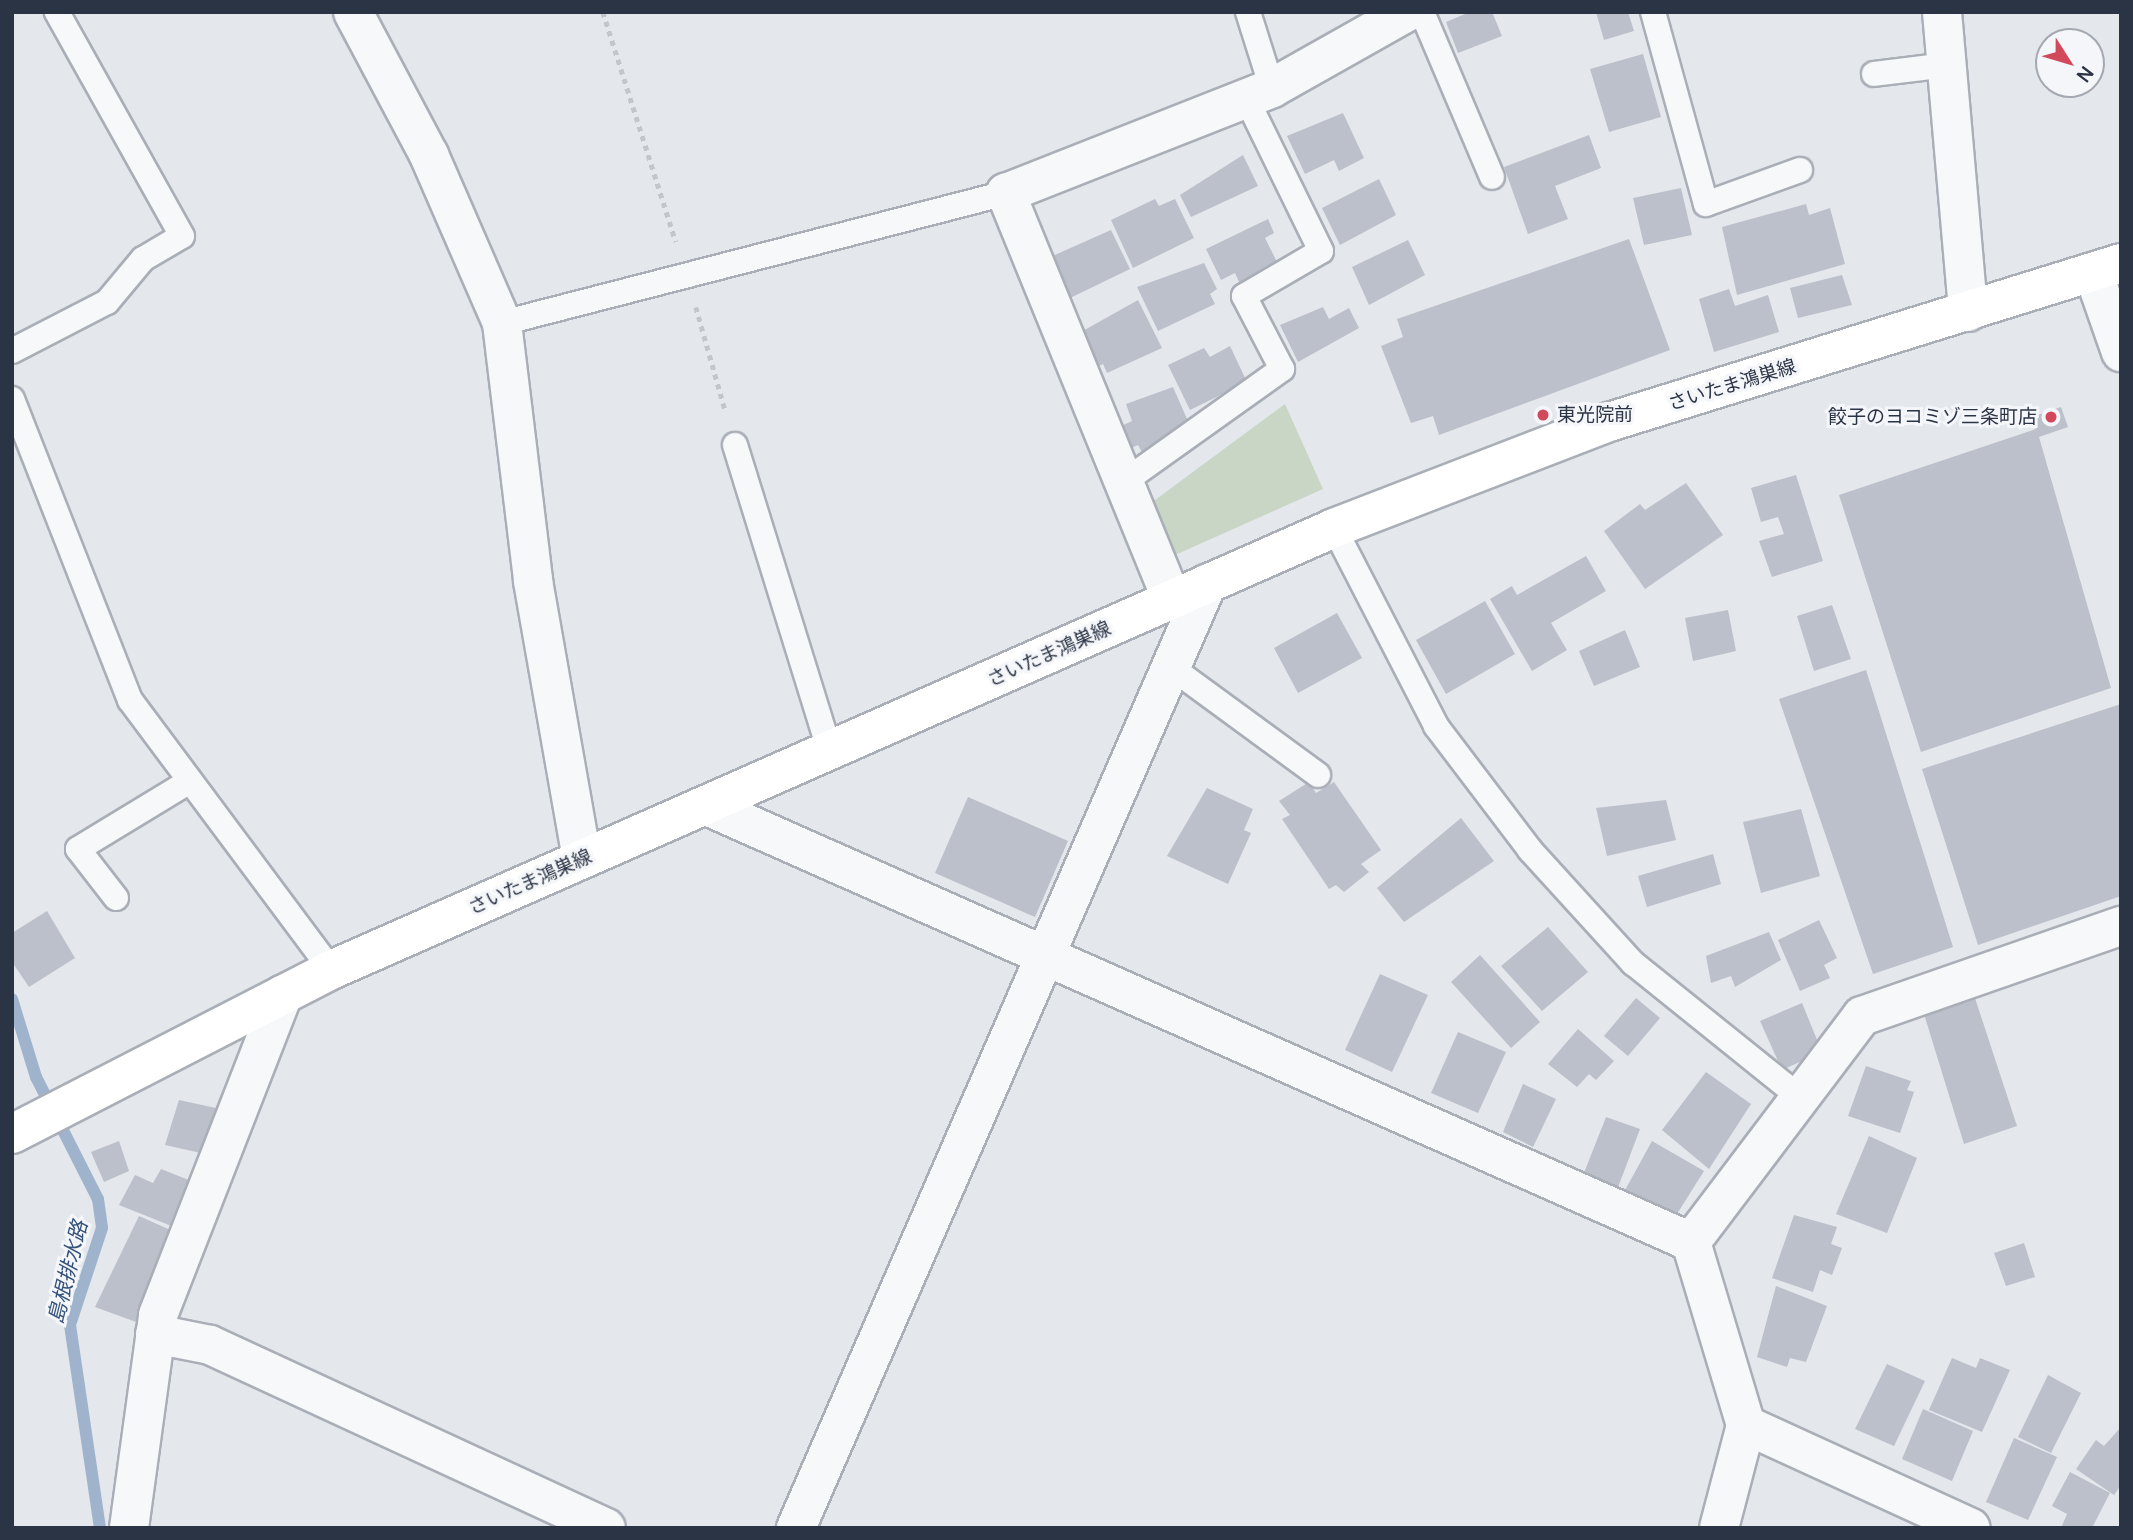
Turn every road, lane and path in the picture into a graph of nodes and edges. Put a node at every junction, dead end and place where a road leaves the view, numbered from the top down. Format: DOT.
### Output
graph roads {
  1 [pos="57,12"];
  2 [pos="353,12"];
  3 [pos="603,12"];
  4 [pos="1248,12"];
  5 [pos="1407,12"];
  6 [pos="1422,12"];
  7 [pos="1653,12"];
  8 [pos="1942,12"];
  9 [pos="1947,65"];
  10 [pos="1874,74"];
  11 [pos="1259,93"];
  12 [pos="1800,170"];
  13 [pos="1492,177"];
  14 [pos="1006,193"];
  15 [pos="2107,268"];
  16 [pos="686,271"];
  17 [pos="1968,312"];
  18 [pos="502,323"];
  19 [pos="12,351"];
  20 [pos="2121,352"];
  21 [pos="12,399"];
  22 [pos="735,444"];
  23 [pos="1125,481"];
  24 [pos="1334,528"];
  25 [pos="1207,584"];
  26 [pos="1172,600"];
  27 [pos="1172,668"];
  28 [pos="830,751"];
  29 [pos="1318,775"];
  30 [pos="190,781"];
  31 [pos="707,806"];
  32 [pos="582,859"];
  33 [pos="116,898"];
  34 [pos="2121,926"];
  35 [pos="1051,953"];
  36 [pos="331,970"];
  37 [pos="283,994"];
  38 [pos="1801,1098"];
  39 [pos="12,1134"];
  40 [pos="1691,1242"];
  41 [pos="155,1334"];
  42 [pos="1746,1425"];
  43 [pos="129,1528"];
  44 [pos="606,1528"];
  45 [pos="796,1528"];
  46 [pos="1719,1528"];
  47 [pos="1971,1528"];
  1 -- 19 [label="lane"];
  2 -- 18 [label="street"];
  3 -- 16 [label="path"];
  4 -- 11 [label="lane"];
  5 -- 11 [label="street"];
  6 -- 13 [label="lane"];
  7 -- 12 [label="lane"];
  8 -- 9 [label="street"];
  9 -- 10 [label="lane"];
  9 -- 17 [label="street"];
  11 -- 14 [label="street"];
  11 -- 23 [label="lane"];
  14 -- 16 [label="lane"];
  14 -- 23 [label="street"];
  15 -- 17 [label="main road, さいたま鴻巣線"];
  15 -- 20 [label="street"];
  16 -- 18 [label="lane"];
  16 -- 22 [label="path"];
  17 -- 24 [label="main road, さいたま鴻巣線"];
  18 -- 32 [label="street"];
  21 -- 30 [label="lane"];
  22 -- 28 [label="lane"];
  23 -- 26 [label="street"];
  24 -- 25 [label="main road, さいたま鴻巣線"];
  24 -- 38 [label="lane"];
  25 -- 26 [label="main road, さいたま鴻巣線"];
  25 -- 27 [label="street"];
  26 -- 28 [label="main road, さいたま鴻巣線"];
  27 -- 29 [label="lane"];
  27 -- 35 [label="street"];
  28 -- 31 [label="main road, さいたま鴻巣線"];
  30 -- 33 [label="lane"];
  30 -- 36 [label="lane"];
  31 -- 32 [label="main road, さいたま鴻巣線"];
  31 -- 35 [label="street"];
  32 -- 36 [label="main road, さいたま鴻巣線"];
  34 -- 38 [label="street"];
  35 -- 40 [label="street"];
  35 -- 45 [label="street"];
  36 -- 37 [label="main road, さいたま鴻巣線"];
  37 -- 39 [label="main road, さいたま鴻巣線"];
  37 -- 41 [label="street"];
  38 -- 40 [label="street"];
  40 -- 42 [label="street"];
  41 -- 43 [label="street"];
  41 -- 44 [label="street"];
  42 -- 46 [label="street"];
  42 -- 47 [label="street"];
}
